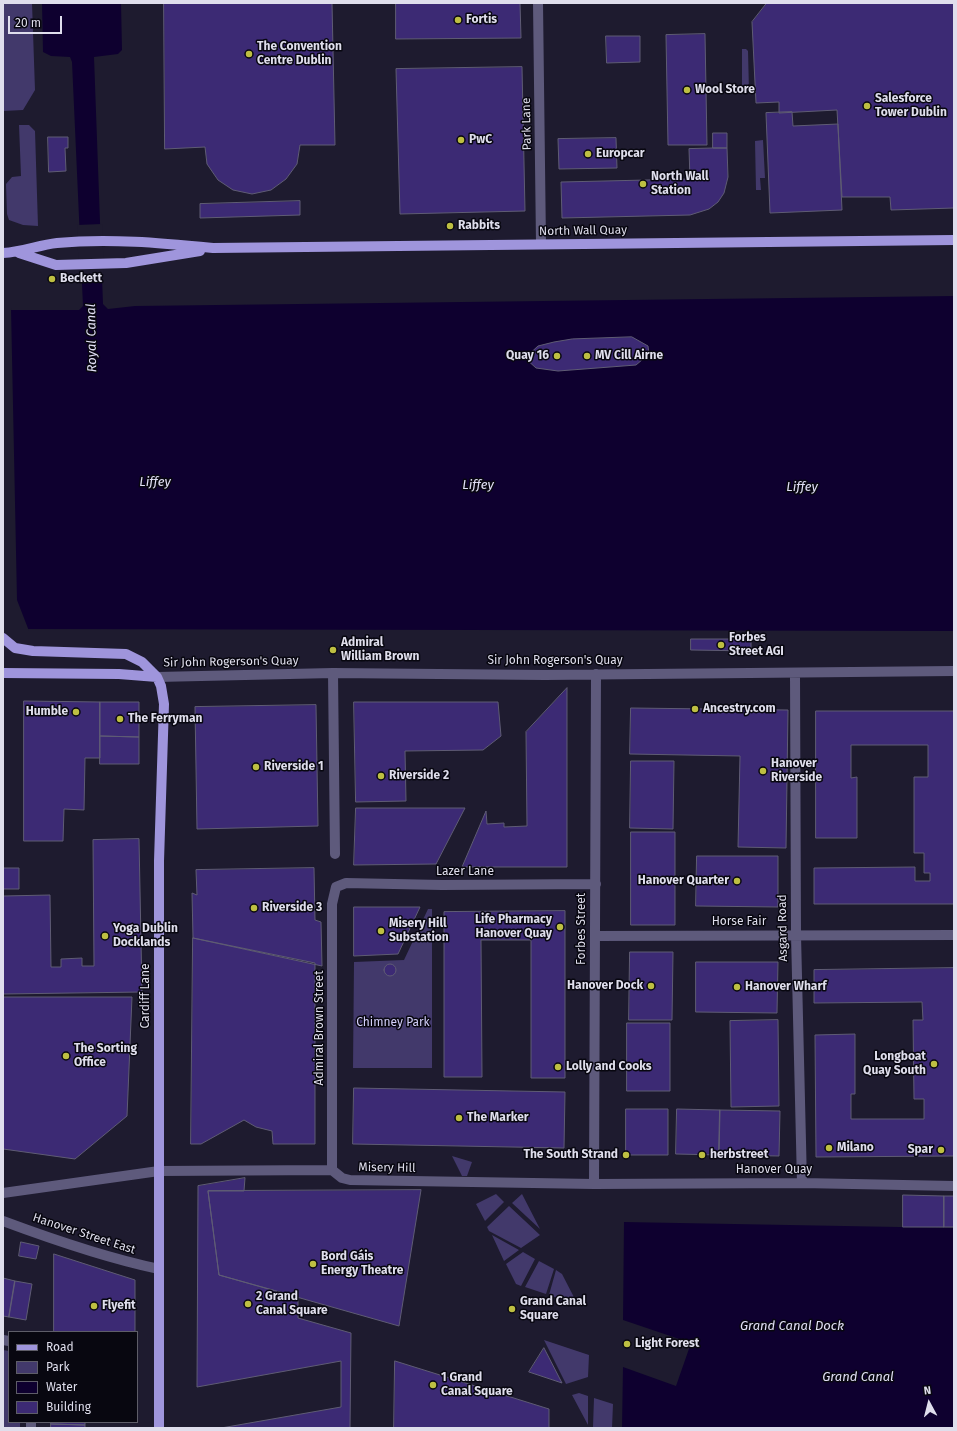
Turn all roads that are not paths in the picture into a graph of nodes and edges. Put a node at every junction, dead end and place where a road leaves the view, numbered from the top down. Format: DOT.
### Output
graph roads {
  1 [pos="538,3"];
  2 [pos="954,240"];
  3 [pos="541,244"];
  4 [pos="213,248"];
  5 [pos="19,252"];
  6 [pos="3,253"];
  7 [pos="3,638"];
  8 [pos="3,667"];
  9 [pos="954,672"];
  10 [pos="3,673"];
  11 [pos="21,673"];
  12 [pos="796,673"];
  13 [pos="333,674"];
  14 [pos="596,674"];
  15 [pos="156,677"];
  16 [pos="335,854"];
  17 [pos="596,884"];
  18 [pos="336,887"];
  19 [pos="796,935"];
  20 [pos="954,935"];
  21 [pos="596,936"];
  22 [pos="332,1170"];
  23 [pos="159,1171"];
  24 [pos="802,1183"];
  25 [pos="594,1184"];
  26 [pos="954,1186"];
  27 [pos="3,1193"];
  28 [pos="3,1221"];
  29 [pos="159,1269"];
  30 [pos="159,1428"];
  1 -- 3 [label="street, Park Lane"];
  2 -- 3 [label="main road, North Wall Quay"];
  3 -- 4 [label="main road, North Wall Quay"];
  4 -- 5 [label="main road, North Wall Quay"];
  4 -- 5 [label="main road, North Wall Quay"];
  5 -- 6 [label="main road"];
  7 -- 15 [label="main road, Sir John Rogerson's Quay"];
  8 -- 11 [label="main road"];
  9 -- 12 [label="street, Sir John Rogerson's Quay"];
  10 -- 11 [label="main road, Sir John Rogerson's Quay"];
  11 -- 15 [label="main road, Sir John Rogerson's Quay"];
  12 -- 14 [label="street, Sir John Rogerson's Quay"];
  12 -- 19 [label="street, Asgard Road"];
  13 -- 14 [label="street, Sir John Rogerson's Quay"];
  13 -- 15 [label="street, Sir John Rogerson's Quay"];
  13 -- 16 [label="street"];
  14 -- 17 [label="street, Forbes Street"];
  15 -- 23 [label="main road, Cardiff Lane"];
  17 -- 18 [label="street, Lazer Lane"];
  17 -- 21 [label="street, Forbes Street"];
  18 -- 22 [label="street, Admiral Brown Street"];
  19 -- 20 [label="street, Horse Fair"];
  19 -- 21 [label="street, Horse Fair"];
  19 -- 24 [label="street, Asgard Road"];
  21 -- 25 [label="street, Forbes Street"];
  22 -- 23 [label="street"];
  22 -- 25 [label="street, Misery Hill"];
  23 -- 27 [label="street"];
  23 -- 29 [label="main road, Cardiff Lane"];
  24 -- 25 [label="street, Hanover Quay"];
  24 -- 26 [label="street, Hanover Quay"];
  28 -- 29 [label="street, Hanover Street East"];
  29 -- 30 [label="main road, Cardiff Lane"];
}
